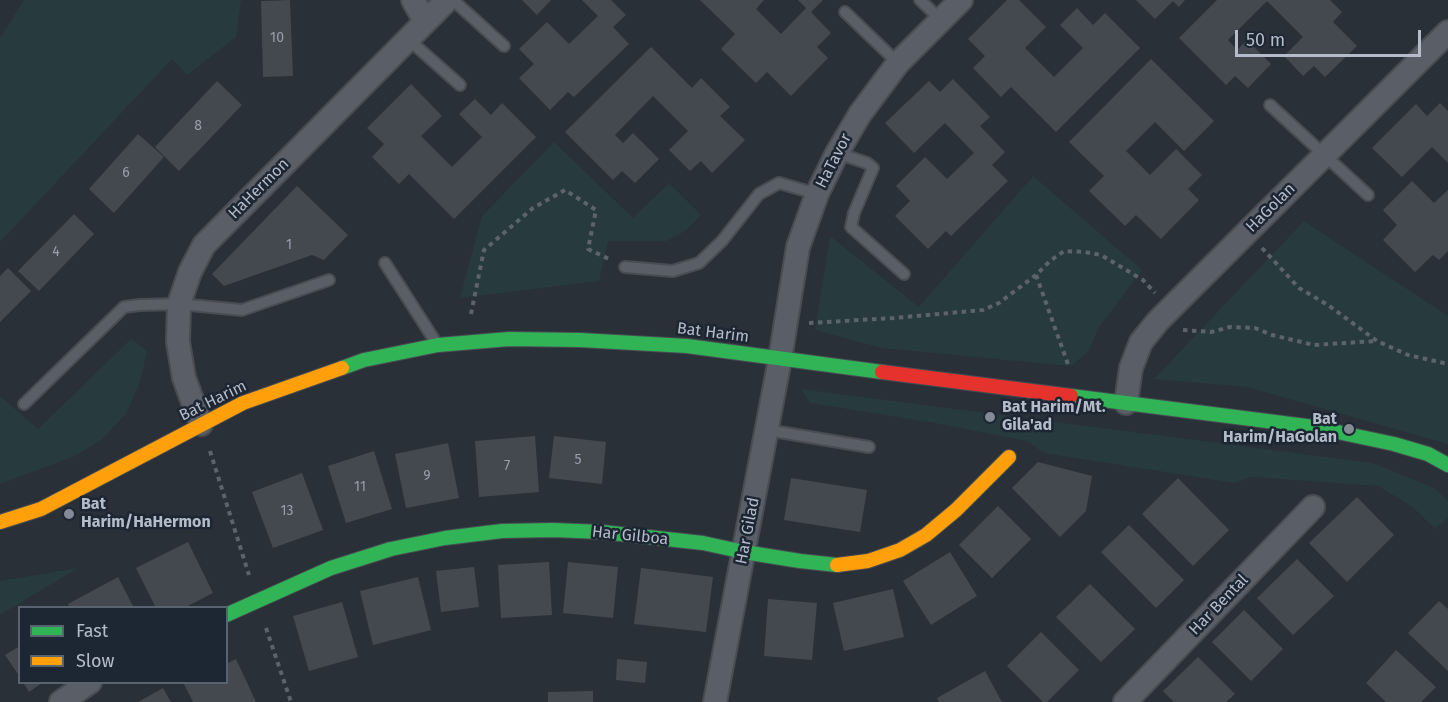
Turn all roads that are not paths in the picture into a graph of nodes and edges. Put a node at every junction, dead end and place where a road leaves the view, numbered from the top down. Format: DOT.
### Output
graph roads {
  1 [pos="412,0"];
  2 [pos="447,0"];
  3 [pos="453,0"];
  4 [pos="920,0"];
  5 [pos="962,0"];
  6 [pos="845,12"];
  7 [pos="941,20"];
  8 [pos="425,21"];
  9 [pos="1448,32"];
  10 [pos="408,39"];
  11 [pos="504,46"];
  12 [pos="898,63"];
  13 [pos="460,85"];
  14 [pos="1270,105"];
  15 [pos="837,153"];
  16 [pos="1324,155"];
  17 [pos="817,194"];
  18 [pos="1368,195"];
  19 [pos="385,263"];
  20 [pos="625,267"];
  21 [pos="904,274"];
  22 [pos="329,280"];
  23 [pos="179,304"];
  24 [pos="438,345"];
  25 [pos="780,359"];
  26 [pos="1126,403"];
  27 [pos="24,404"];
  28 [pos="201,424"];
  29 [pos="767,430"];
  30 [pos="869,447"];
  31 [pos="1010,457"];
  32 [pos="1448,465"];
  33 [pos="1313,507"];
  34 [pos="0,522"];
  35 [pos="744,552"];
  36 [pos="228,614"];
  37 [pos="87,684"];
  38 [pos="61,702"];
  39 [pos="715,702"];
  40 [pos="1125,702"];
  1 -- 8 [label="street"];
  2 -- 8 [label="street, HaHermon"];
  3 -- 11 [label="lane"];
  4 -- 7 [label="lane"];
  5 -- 7 [label="street, HaTavor"];
  6 -- 12 [label="lane"];
  7 -- 12 [label="street, HaTavor"];
  8 -- 10 [label="street, HaHermon"];
  9 -- 16 [label="street, HaGolan"];
  10 -- 13 [label="lane"];
  10 -- 23 [label="street, HaHermon"];
  12 -- 15 [label="street, HaTavor"];
  14 -- 16 [label="lane"];
  15 -- 17 [label="street, HaTavor"];
  15 -- 21 [label="lane"];
  16 -- 18 [label="lane"];
  16 -- 26 [label="street, HaGolan"];
  17 -- 20 [label="lane"];
  17 -- 25 [label="street, HaTavor"];
  19 -- 24 [label="lane"];
  22 -- 23 [label="lane"];
  23 -- 27 [label="lane"];
  23 -- 28 [label="street, HaHermon"];
  24 -- 25 [label="street, Bat Harim"];
  24 -- 28 [label="street, Bat Harim"];
  25 -- 26 [label="street, Bat Harim"];
  25 -- 29 [label="street, Har Gilad"];
  26 -- 32 [label="street, Bat Harim"];
  28 -- 34 [label="street, Bat Harim"];
  29 -- 30 [label="lane"];
  29 -- 35 [label="street, Har Gilad"];
  31 -- 35 [label="street, Har Gilboa"];
  33 -- 40 [label="street, Har Bental"];
  35 -- 36 [label="street, Har Gilboa"];
  35 -- 39 [label="street, Har Gilad"];
  37 -- 38 [label="street"];
}
